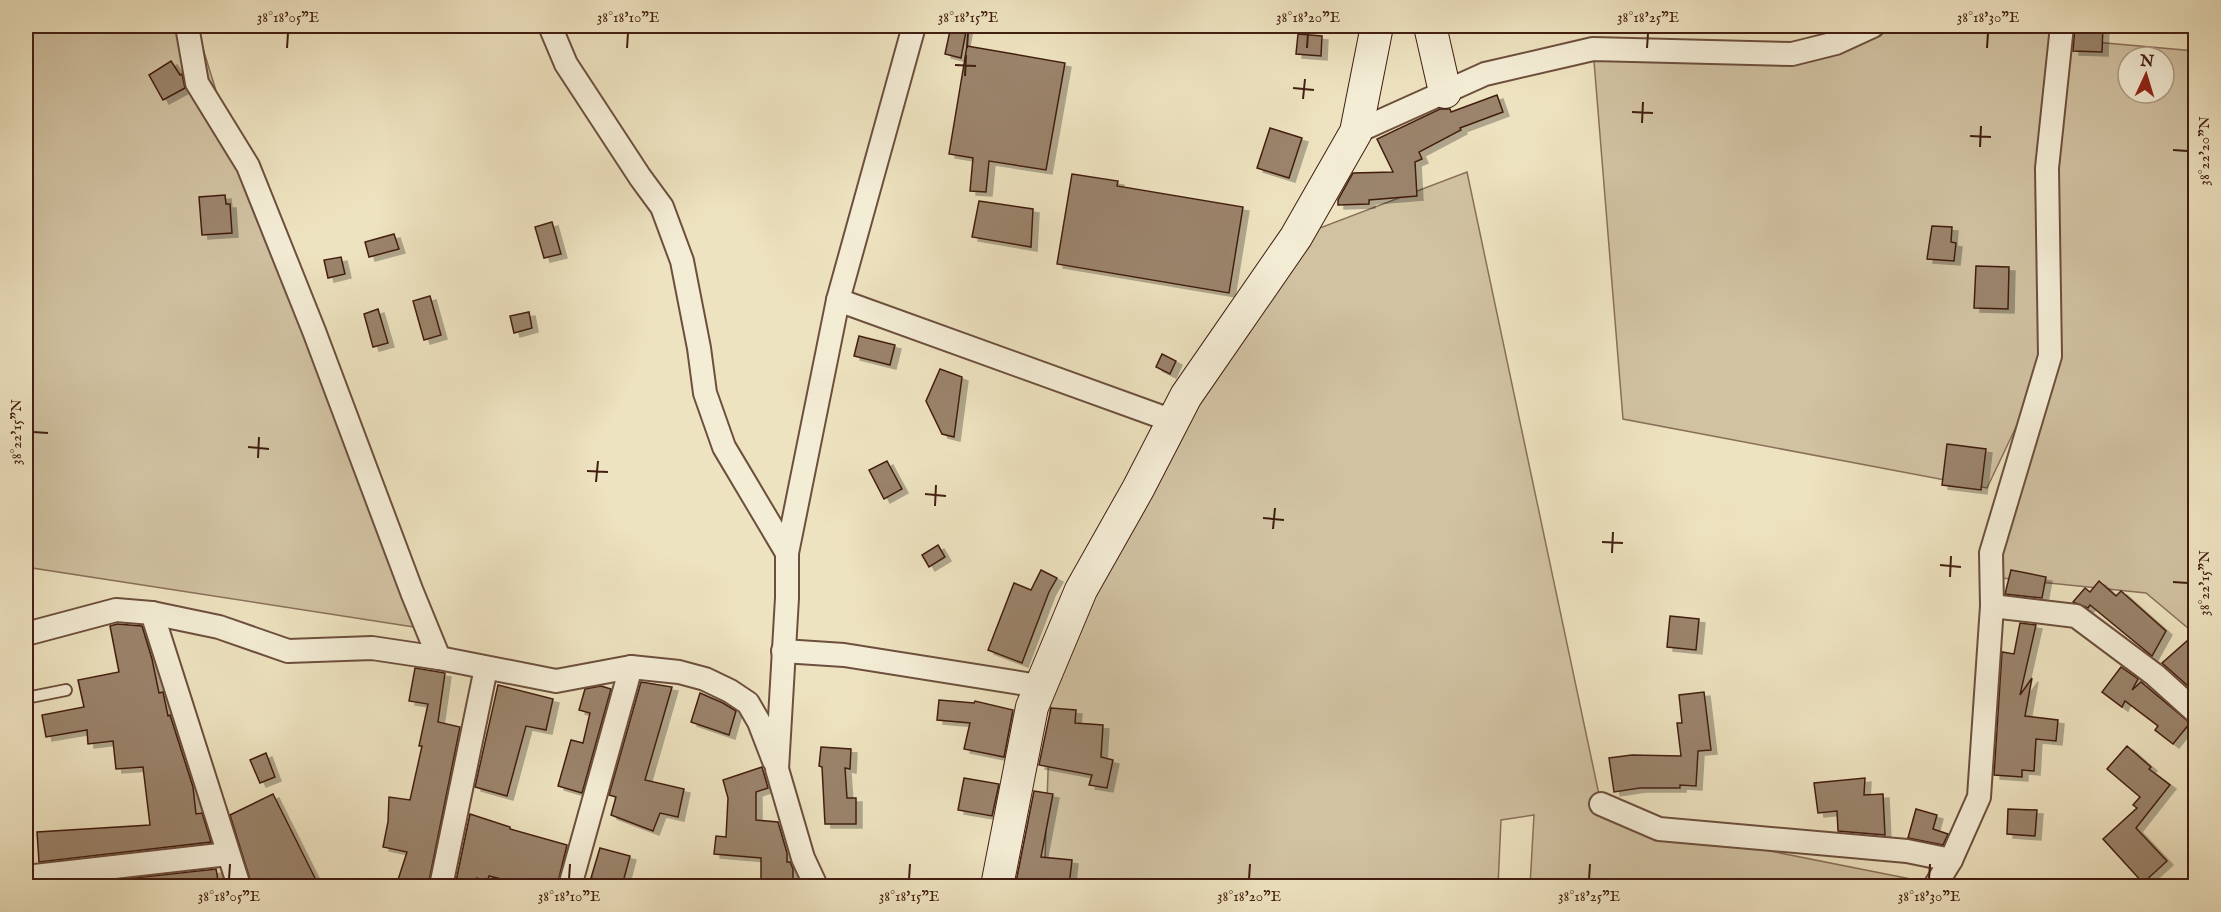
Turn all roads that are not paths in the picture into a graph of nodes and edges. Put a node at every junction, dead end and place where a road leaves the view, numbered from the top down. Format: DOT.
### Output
graph roads {
  1 [pos="186,26"];
  2 [pos="550,26"];
  3 [pos="914,26"];
  4 [pos="1377,26"];
  5 [pos="1430,26"];
  6 [pos="1873,26"];
  7 [pos="2062,26"];
  8 [pos="1445,92"];
  9 [pos="1356,132"];
  10 [pos="838,300"];
  11 [pos="1173,421"];
  12 [pos="787,553"];
  13 [pos="1992,606"];
  14 [pos="153,613"];
  15 [pos="26,634"];
  16 [pos="783,651"];
  17 [pos="439,658"];
  18 [pos="631,667"];
  19 [pos="486,668"];
  20 [pos="1040,686"];
  21 [pos="66,690"];
  22 [pos="26,698"];
  23 [pos="2196,712"];
  24 [pos="777,769"];
  25 [pos="1601,804"];
  26 [pos="228,854"];
  27 [pos="1951,860"];
  28 [pos="26,878"];
  29 [pos="239,886"];
  30 [pos="441,886"];
  31 [pos="570,886"];
  32 [pos="816,886"];
  33 [pos="997,886"];
  34 [pos="1935,886"];
  1 -- 17 [label="street"];
  2 -- 12 [label="street"];
  3 -- 10 [label="street"];
  4 -- 9 [label="street"];
  5 -- 8 [label="street"];
  6 -- 8 [label="street"];
  7 -- 13 [label="street"];
  8 -- 9 [label="street"];
  9 -- 11 [label="street"];
  10 -- 11 [label="street"];
  10 -- 12 [label="street"];
  11 -- 20 [label="street"];
  12 -- 16 [label="street"];
  13 -- 23 [label="street"];
  13 -- 27 [label="street"];
  14 -- 15 [label="street"];
  14 -- 17 [label="street"];
  14 -- 26 [label="street"];
  16 -- 20 [label="street"];
  16 -- 24 [label="street"];
  17 -- 19 [label="street"];
  18 -- 19 [label="street"];
  18 -- 24 [label="street"];
  18 -- 31 [label="street"];
  19 -- 30 [label="street"];
  20 -- 33 [label="street"];
  21 -- 22 [label="lane"];
  24 -- 32 [label="street"];
  25 -- 27 [label="street"];
  26 -- 28 [label="street"];
  26 -- 29 [label="street"];
  27 -- 34 [label="street"];
}
